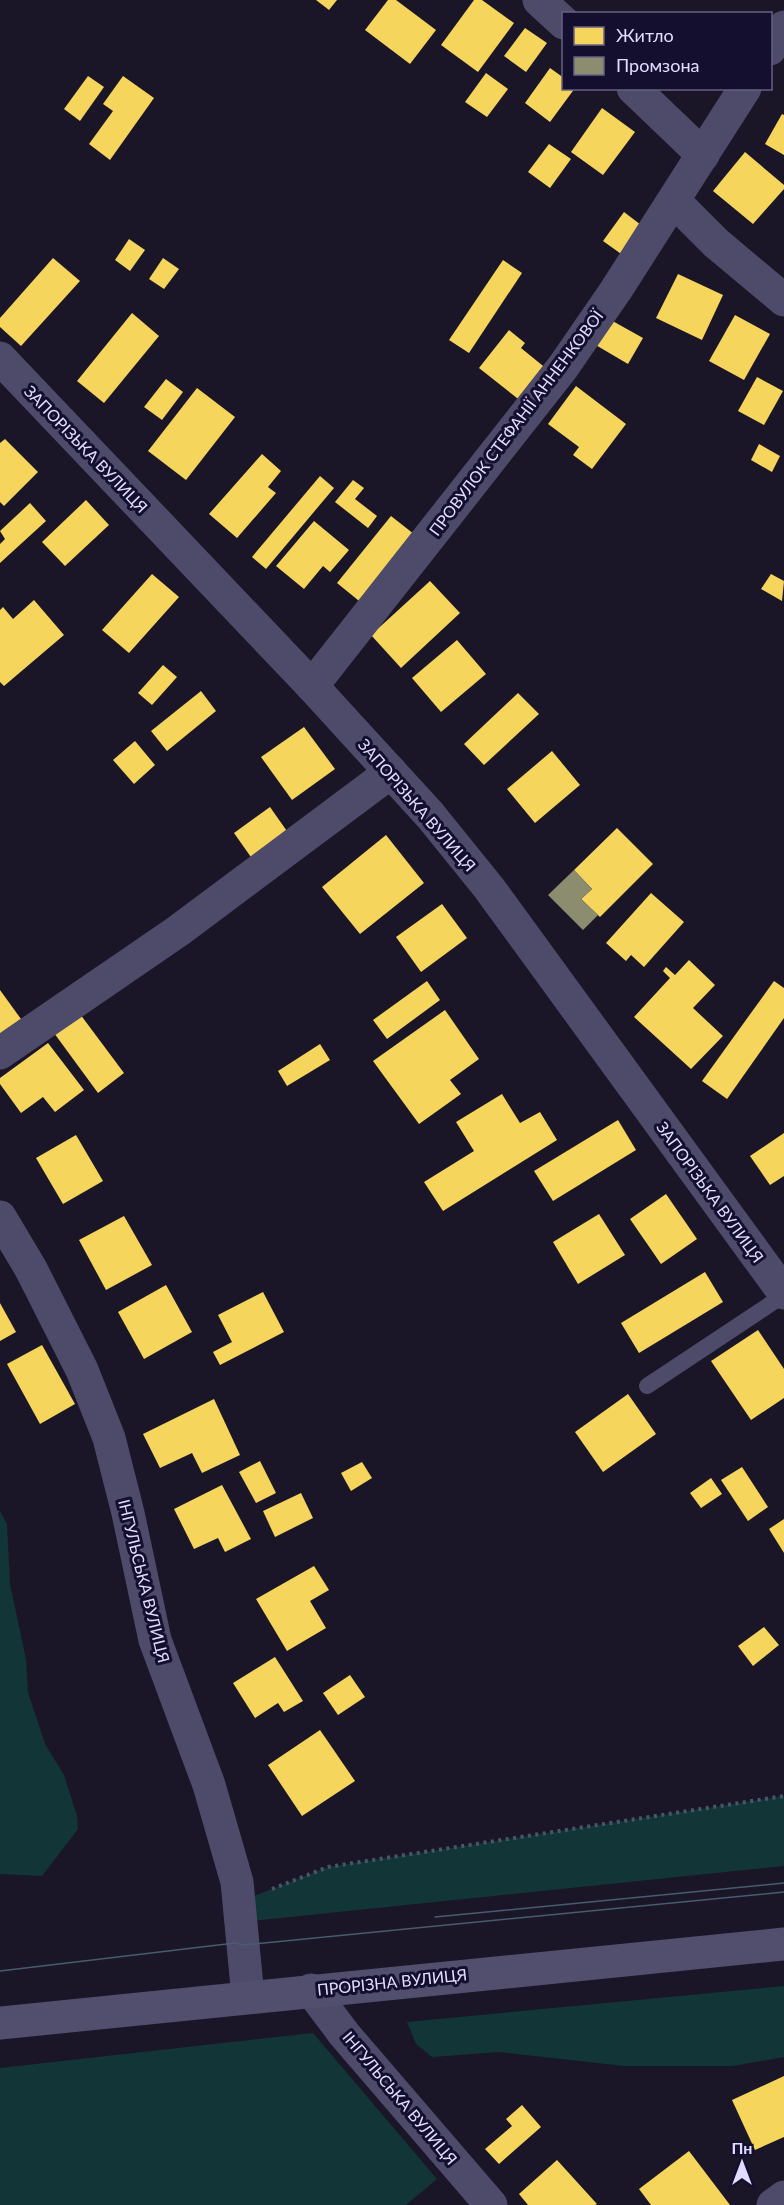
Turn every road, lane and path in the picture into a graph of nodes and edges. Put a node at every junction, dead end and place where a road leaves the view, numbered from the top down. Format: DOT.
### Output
graph roads {
  1 [pos="538,0"];
  2 [pos="562,21"];
  3 [pos="784,27"];
  4 [pos="772,47"];
  5 [pos="635,90"];
  6 [pos="744,90"];
  7 [pos="703,155"];
  8 [pos="674,201"];
  9 [pos="784,300"];
  10 [pos="0,358"];
  11 [pos="312,686"];
  12 [pos="391,772"];
  13 [pos="0,1053"];
  14 [pos="0,1217"];
  15 [pos="784,1294"];
  16 [pos="647,1386"];
  17 [pos="784,1796"];
  18 [pos="240,1902"];
  19 [pos="784,1944"];
  20 [pos="311,1990"];
  21 [pos="248,1997"];
  22 [pos="0,2023"];
  23 [pos="784,2197"];
  24 [pos="491,2205"];
  25 [pos="773,2205"];
  1 -- 2 [label="street"];
  3 -- 4 [label="street"];
  5 -- 7 [label="street"];
  6 -- 7 [label="street, ПРОВУЛОК СТЕФАНІЇ АННЕНКОВОЇ"];
  7 -- 8 [label="street, ПРОВУЛОК СТЕФАНІЇ АННЕНКОВОЇ"];
  8 -- 9 [label="street"];
  8 -- 11 [label="street, ПРОВУЛОК СТЕФАНІЇ АННЕНКОВОЇ"];
  10 -- 11 [label="street, ЗАПОРІЗЬКА ВУЛИЦЯ"];
  11 -- 12 [label="street, ЗАПОРІЗЬКА ВУЛИЦЯ"];
  12 -- 13 [label="street"];
  12 -- 15 [label="street, ЗАПОРІЗЬКА ВУЛИЦЯ"];
  14 -- 18 [label="street, ІНГУЛЬСЬКА ВУЛИЦЯ"];
  15 -- 16 [label="lane"];
  17 -- 18 [label="path"];
  18 -- 21 [label="street, ІНГУЛЬСЬКА ВУЛИЦЯ"];
  19 -- 20 [label="main road, ПРОРІЗНА ВУЛИЦЯ"];
  20 -- 21 [label="main road, ПРОРІЗНА ВУЛИЦЯ"];
  20 -- 24 [label="street, ІНГУЛЬСЬКА ВУЛИЦЯ"];
  21 -- 22 [label="main road, ПРОРІЗНА ВУЛИЦЯ"];
  23 -- 25 [label="street"];
}
